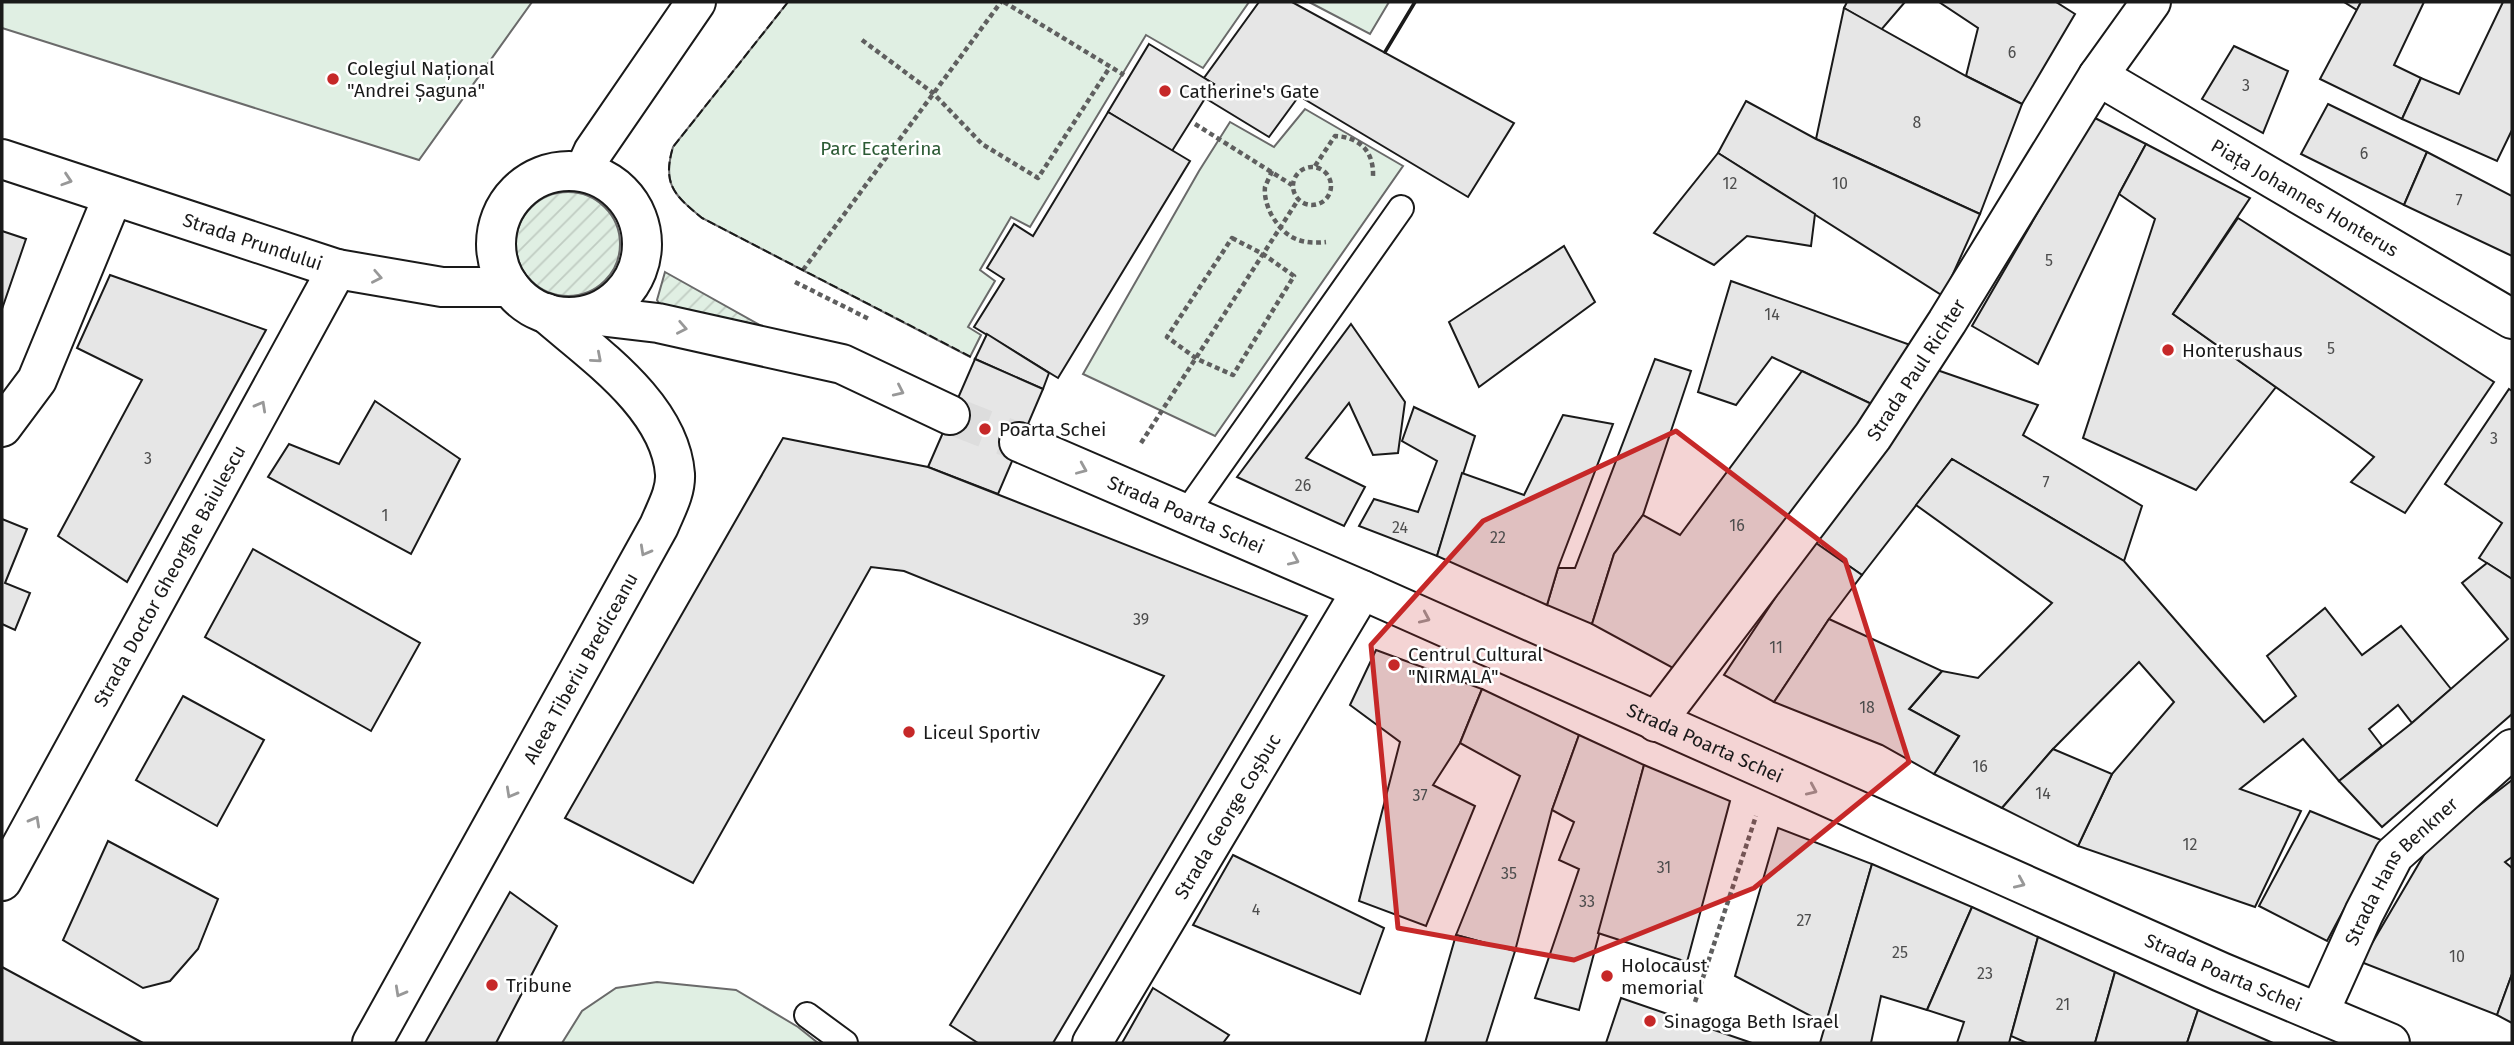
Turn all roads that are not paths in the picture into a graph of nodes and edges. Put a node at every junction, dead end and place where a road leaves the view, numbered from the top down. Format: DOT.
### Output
graph roads {
  1 [pos="696,2"];
  2 [pos="2151,2"];
  3 [pos="2098,76"];
  4 [pos="2,159"];
  5 [pos="584,173"];
  6 [pos="113,196"];
  7 [pos="1401,208"];
  8 [pos="337,269"];
  9 [pos="510,287"];
  10 [pos="545,313"];
  11 [pos="590,314"];
  12 [pos="2512,319"];
  13 [pos="950,415"];
  14 [pos="2,427"];
  15 [pos="1019,442"];
  16 [pos="1186,513"];
  17 [pos="1362,590"];
  18 [pos="1656,722"];
  19 [pos="2512,749"];
  20 [pos="2,881"];
  21 [pos="2319,1013"];
  22 [pos="807,1015"];
  23 [pos="372,1043"];
  24 [pos="845,1043"];
  25 [pos="1092,1043"];
  26 [pos="2390,1043"];
  1 -- 5 [label="street"];
  2 -- 3 [label="street, Strada Paul Richter"];
  3 -- 12 [label="street, Piața Johannes Honterus"];
  3 -- 18 [label="street, Strada Paul Richter"];
  4 -- 6 [label="street, Strada Prundului, one-way"];
  5 -- 9 [label="street"];
  5 -- 11 [label="street"];
  6 -- 8 [label="street, Strada Prundului"];
  6 -- 14 [label="street"];
  7 -- 16 [label="lane"];
  8 -- 9 [label="street, Strada Prundului, one-way"];
  20 -- 8 [label="street, Strada Doctor Gheorghe Baiulescu, one-way"];
  9 -- 10 [label="street"];
  10 -- 11 [label="street"];
  10 -- 23 [label="street, Aleea Tiberiu Brediceanu, one-way"];
  11 -- 13 [label="street, one-way"];
  15 -- 16 [label="street, Strada Poarta Schei, one-way"];
  16 -- 17 [label="street, Strada Poarta Schei, one-way"];
  17 -- 18 [label="street, Strada Poarta Schei, one-way"];
  17 -- 25 [label="street, Strada George Coșbuc"];
  18 -- 21 [label="street, Strada Poarta Schei, one-way"];
  19 -- 21 [label="street, Strada Hans Benkner"];
  21 -- 26 [label="street, Strada Poarta Schei"];
  22 -- 24 [label="lane"];
}
